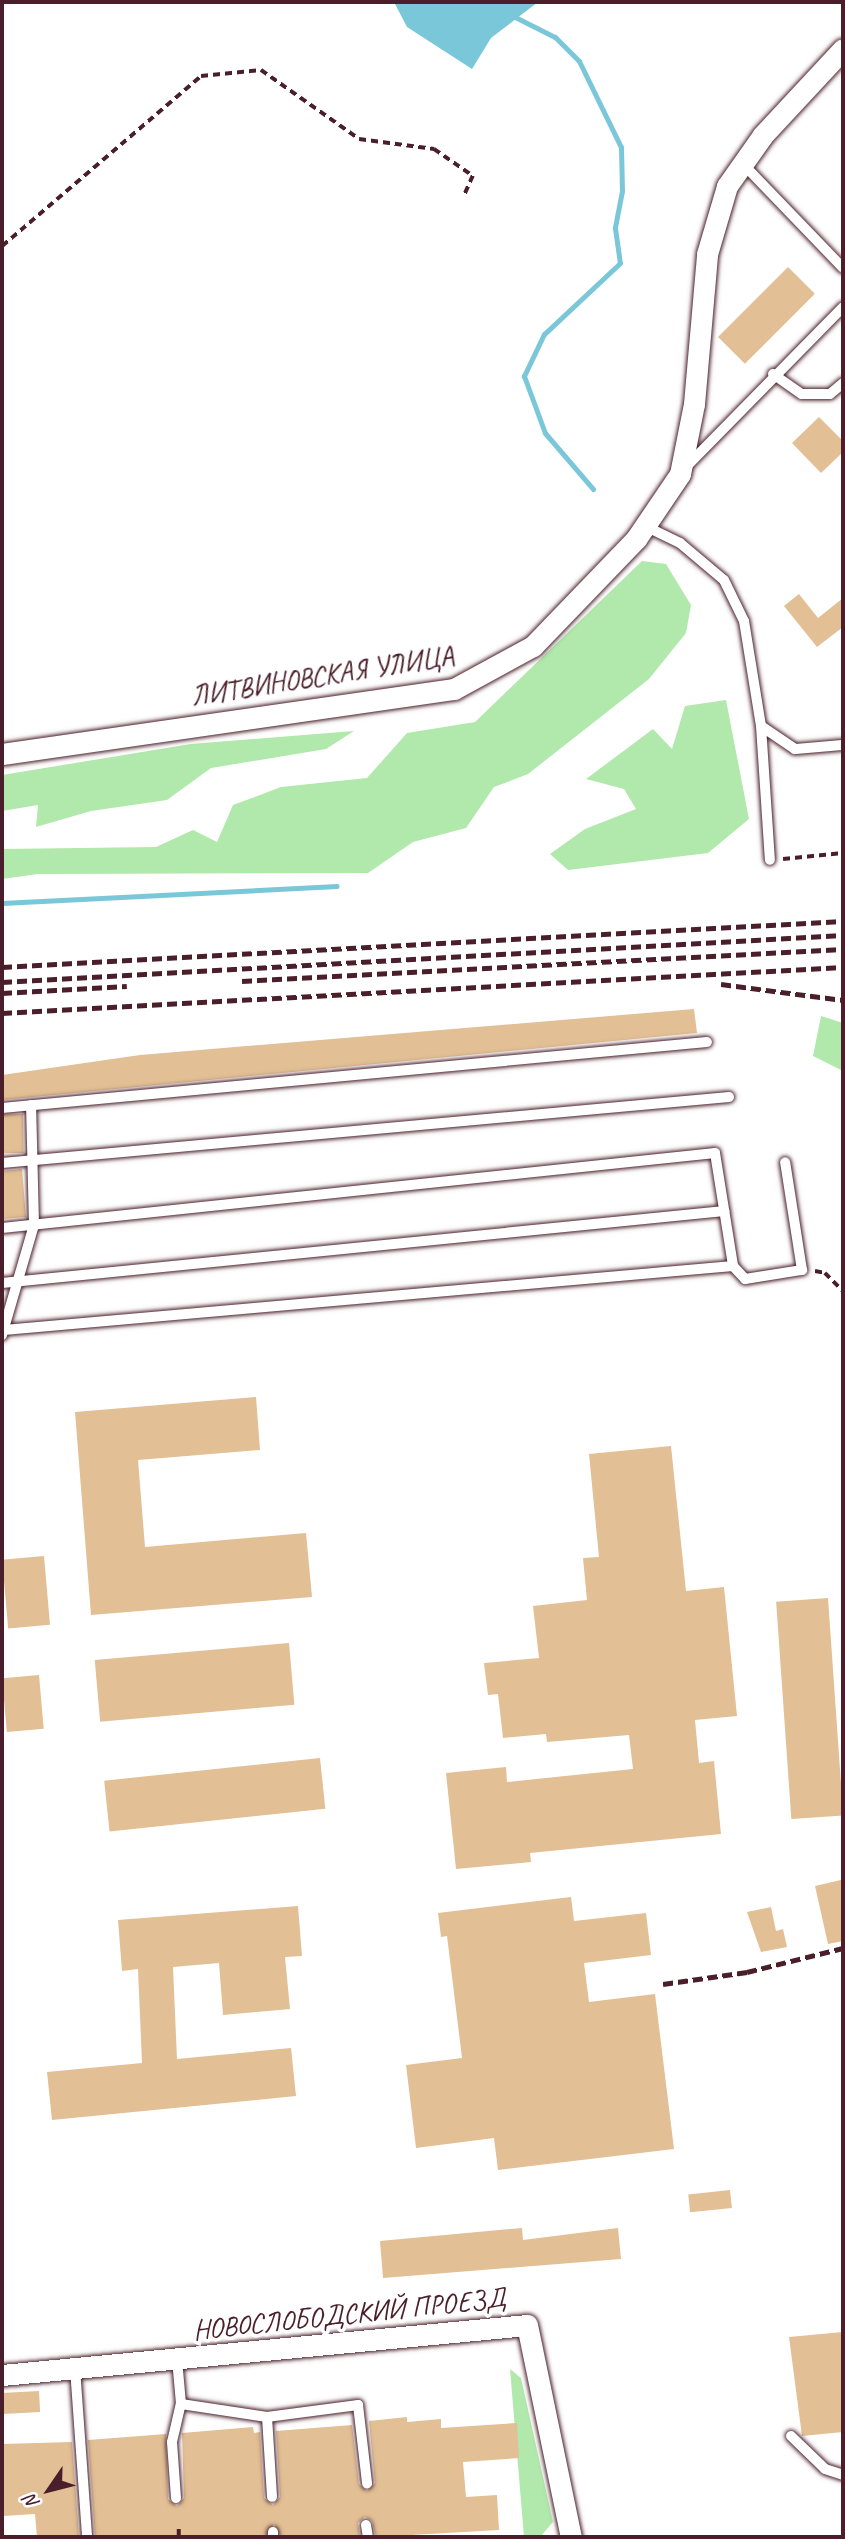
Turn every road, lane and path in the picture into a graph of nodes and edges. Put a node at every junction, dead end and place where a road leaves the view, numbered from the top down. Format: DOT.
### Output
graph roads {
  1 [pos="843,49"];
  2 [pos="743,164"];
  3 [pos="464,196"];
  4 [pos="2,246"];
  5 [pos="843,268"];
  6 [pos="843,307"];
  7 [pos="773,374"];
  8 [pos="843,383"];
  9 [pos="680,474"];
  10 [pos="645,526"];
  11 [pos="761,726"];
  12 [pos="843,745"];
  13 [pos="2,754"];
  14 [pos="843,853"];
  15 [pos="770,860"];
  16 [pos="707,1042"];
  17 [pos="729,1097"];
  18 [pos="31,1105"];
  19 [pos="2,1108"];
  20 [pos="34,1160"];
  21 [pos="785,1162"];
  22 [pos="2,1163"];
  23 [pos="724,1211"];
  24 [pos="34,1225"];
  25 [pos="2,1228"];
  26 [pos="733,1266"];
  27 [pos="802,1270"];
  28 [pos="18,1281"];
  29 [pos="2,1283"];
  30 [pos="843,1291"];
  31 [pos="3,1333"];
  32 [pos="177,2359"];
  33 [pos="75,2368"];
  34 [pos="2,2375"];
  35 [pos="181,2404"];
  36 [pos="267,2417"];
  37 [pos="791,2437"];
  38 [pos="843,2475"];
  39 [pos="367,2483"];
  40 [pos="272,2497"];
  41 [pos="176,2498"];
  42 [pos="366,2525"];
  43 [pos="178,2529"];
  44 [pos="87,2537"];
  45 [pos="179,2537"];
  46 [pos="368,2537"];
  47 [pos="570,2537"];
  1 -- 2 [label="street, ЛИТВИНОВСКАЯ УЛИЦА"];
  2 -- 5 [label="lane"];
  2 -- 9 [label="street, ЛИТВИНОВСКАЯ УЛИЦА"];
  3 -- 4 [label="path"];
  6 -- 7 [label="lane"];
  7 -- 8 [label="lane"];
  7 -- 9 [label="lane"];
  9 -- 10 [label="street, ЛИТВИНОВСКАЯ УЛИЦА"];
  10 -- 11 [label="lane"];
  10 -- 13 [label="street, ЛИТВИНОВСКАЯ УЛИЦА"];
  11 -- 12 [label="lane"];
  11 -- 15 [label="lane"];
  14 -- 15 [label="path"];
  16 -- 18 [label="lane"];
  17 -- 20 [label="lane"];
  18 -- 19 [label="lane"];
  18 -- 20 [label="lane"];
  20 -- 22 [label="lane"];
  20 -- 24 [label="lane"];
  21 -- 27 [label="lane"];
  23 -- 24 [label="lane"];
  23 -- 26 [label="lane"];
  23 -- 28 [label="lane"];
  24 -- 25 [label="lane"];
  24 -- 28 [label="lane"];
  26 -- 27 [label="lane"];
  26 -- 31 [label="lane"];
  27 -- 30 [label="path"];
  28 -- 29 [label="lane"];
  28 -- 31 [label="lane"];
  32 -- 33 [label="street, НОВОСЛОБОДСКИЙ ПРОЕЗД"];
  32 -- 35 [label="lane"];
  32 -- 47 [label="street, НОВОСЛОБОДСКИЙ ПРОЕЗД"];
  33 -- 34 [label="street, НОВОСЛОБОДСКИЙ ПРОЕЗД"];
  33 -- 44 [label="lane"];
  35 -- 36 [label="lane"];
  35 -- 41 [label="lane"];
  36 -- 39 [label="lane"];
  36 -- 40 [label="lane"];
  37 -- 38 [label="lane"];
  42 -- 46 [label="lane"];
  43 -- 45 [label="path"];
}
